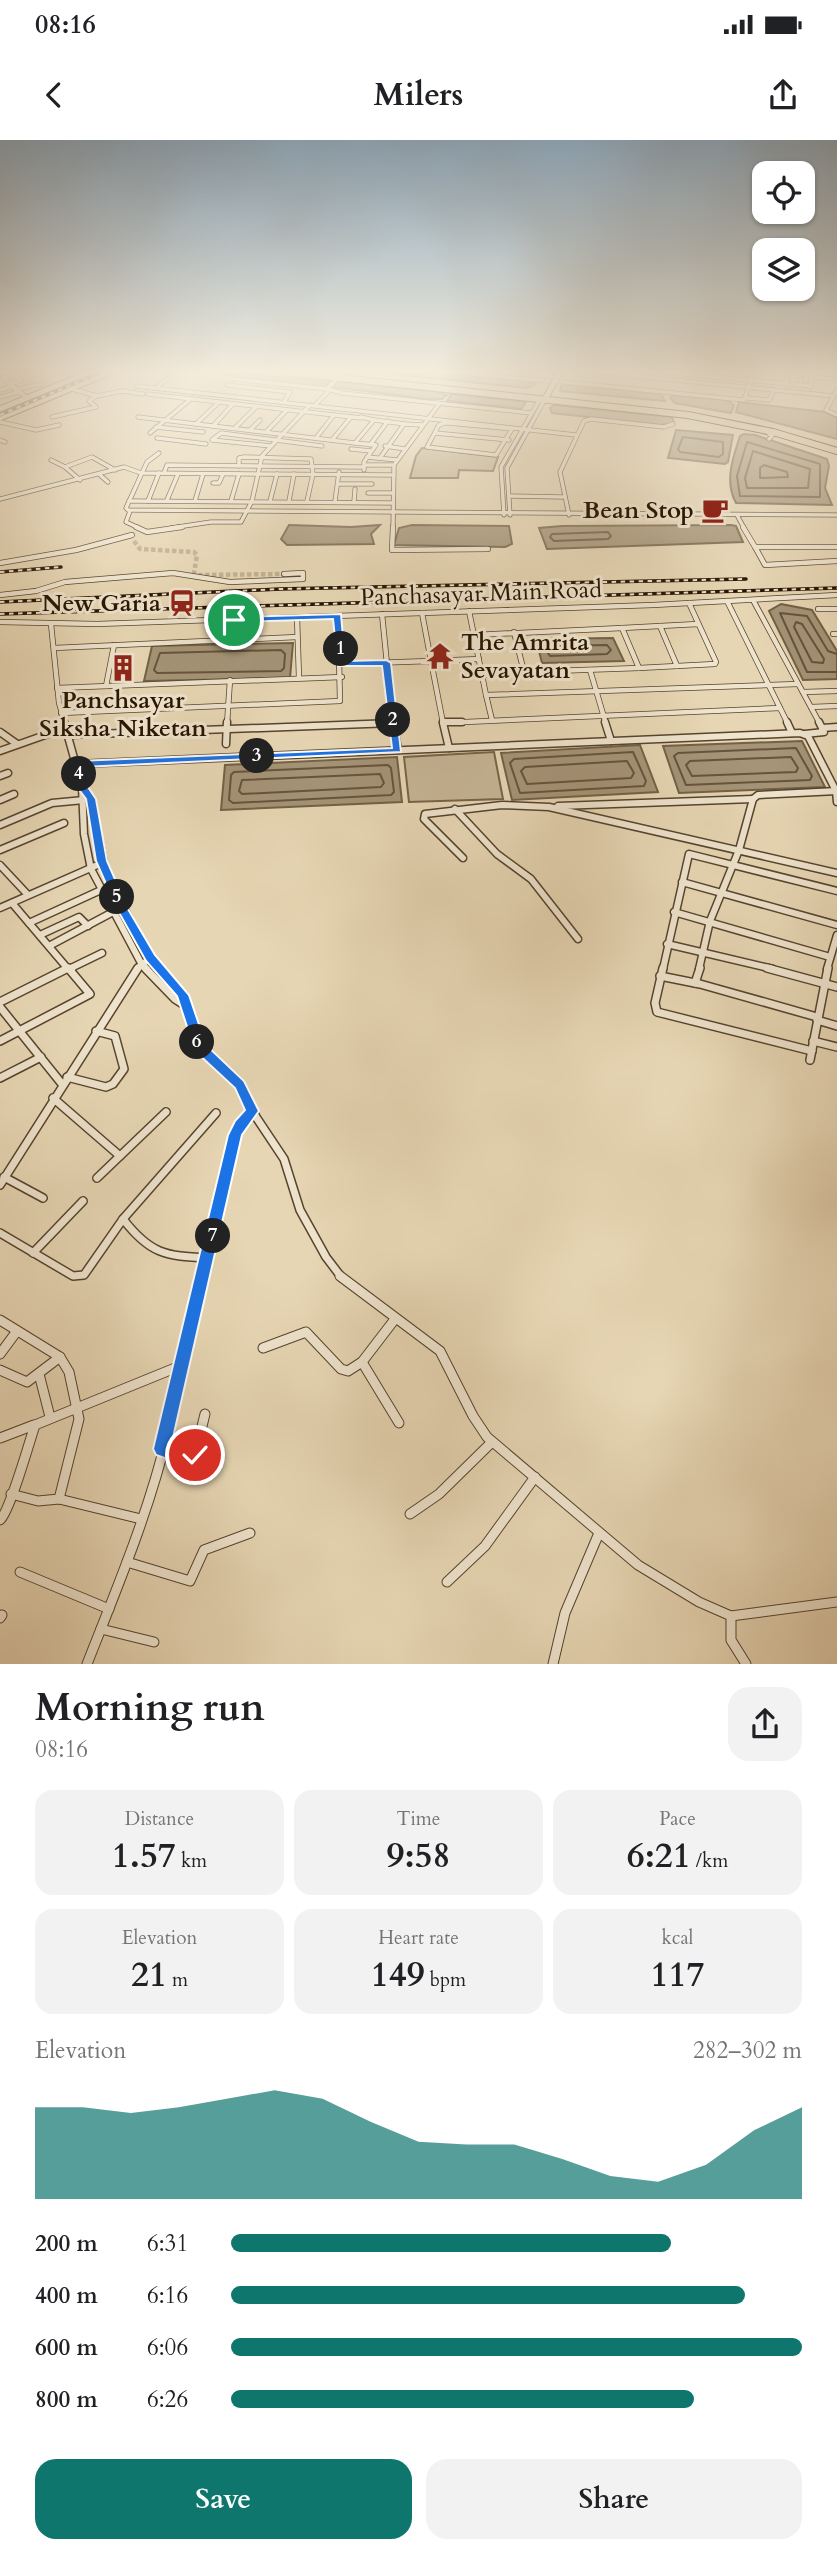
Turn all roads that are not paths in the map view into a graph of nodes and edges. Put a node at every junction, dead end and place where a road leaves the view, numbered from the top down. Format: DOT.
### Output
graph roads {
  1 [pos="194,443"];
  2 [pos="247,443"];
  3 [pos="274,443"];
  4 [pos="300,443"];
  5 [pos="356,443"];
  6 [pos="390,443"];
  7 [pos="409,443"];
  8 [pos="429,443"];
  9 [pos="503,443"];
  10 [pos="515,443"];
  11 [pos="520,443"];
  12 [pos="572,443"];
  13 [pos="812,443"];
  14 [pos="206,444"];
  15 [pos="373,445"];
  16 [pos="453,445"];
  17 [pos="271,446"];
  18 [pos="322,446"];
  19 [pos="387,447"];
  20 [pos="837,448"];
  21 [pos="351,449"];
  22 [pos="405,449"];
  23 [pos="449,450"];
  24 [pos="371,451"];
  25 [pos="159,453"];
  26 [pos="262,456"];
  27 [pos="367,457"];
  28 [pos="380,458"];
  29 [pos="509,458"];
  30 [pos="51,460"];
  31 [pos="396,463"];
  32 [pos="239,466"];
  33 [pos="260,466"];
  34 [pos="364,466"];
  35 [pos="65,467"];
  36 [pos="313,467"];
  37 [pos="341,467"];
  38 [pos="115,470"];
  39 [pos="141,472"];
  40 [pos="162,473"];
  41 [pos="178,474"];
  42 [pos="203,474"];
  43 [pos="223,474"];
  44 [pos="239,474"];
  45 [pos="258,474"];
  46 [pos="277,474"];
  47 [pos="294,474"];
  48 [pos="313,474"];
  49 [pos="338,474"];
  50 [pos="356,474"];
  51 [pos="364,474"];
  52 [pos="100,475"];
  53 [pos="374,475"];
  54 [pos="394,475"];
  55 [pos="80,480"];
  56 [pos="108,482"];
  57 [pos="213,483"];
  58 [pos="338,484"];
  59 [pos="501,486"];
  60 [pos="509,486"];
  61 [pos="355,487"];
  62 [pos="371,489"];
  63 [pos="393,493"];
  64 [pos="509,496"];
  65 [pos="563,497"];
  66 [pos="0,499"];
  67 [pos="167,500"];
  68 [pos="195,500"];
  69 [pos="129,501"];
  70 [pos="148,501"];
  71 [pos="180,501"];
  72 [pos="231,501"];
  73 [pos="252,501"];
  74 [pos="270,501"];
  75 [pos="289,501"];
  76 [pos="307,501"];
  77 [pos="323,501"];
  78 [pos="335,502"];
  79 [pos="354,502"];
  80 [pos="372,502"];
  81 [pos="393,503"];
  82 [pos="130,511"];
  83 [pos="177,512"];
  84 [pos="247,512"];
  85 [pos="320,513"];
  86 [pos="393,514"];
  87 [pos="507,515"];
  88 [pos="569,515"];
  89 [pos="737,515"];
  90 [pos="837,515"];
  91 [pos="134,525"];
  92 [pos="132,535"];
  93 [pos="134,541"];
  94 [pos="755,547"];
  95 [pos="837,547"];
  96 [pos="488,549"];
  97 [pos="837,561"];
  98 [pos="0,563"];
  99 [pos="284,574"];
  100 [pos="0,593"];
  101 [pos="837,595"];
  102 [pos="753,600"];
  103 [pos="727,601"];
  104 [pos="689,603"];
  105 [pos="837,609"];
  106 [pos="818,610"];
  107 [pos="470,611"];
  108 [pos="422,613"];
  109 [pos="382,614"];
  110 [pos="338,616"];
  111 [pos="297,617"];
  112 [pos="0,622"];
  113 [pos="51,624"];
  114 [pos="698,624"];
  115 [pos="660,626"];
  116 [pos="622,628"];
  117 [pos="514,632"];
  118 [pos="475,635"];
  119 [pos="297,637"];
  120 [pos="114,645"];
  121 [pos="54,648"];
  122 [pos="479,659"];
  123 [pos="431,661"];
  124 [pos="386,663"];
  125 [pos="341,664"];
  126 [pos="677,666"];
  127 [pos="639,668"];
  128 [pos="590,670"];
  129 [pos="524,673"];
  130 [pos="482,675"];
  131 [pos="342,677"];
  132 [pos="299,678"];
  133 [pos="230,680"];
  134 [pos="768,684"];
  135 [pos="798,684"];
  136 [pos="106,686"];
  137 [pos="57,688"];
  138 [pos="595,691"];
  139 [pos="837,691"];
  140 [pos="803,692"];
  141 [pos="486,695"];
  142 [pos="228,706"];
  143 [pos="837,706"];
  144 [pos="811,707"];
  145 [pos="780,708"];
  146 [pos="61,713"];
  147 [pos="603,716"];
  148 [pos="492,720"];
  149 [pos="393,723"];
  150 [pos="443,723"];
  151 [pos="837,727"];
  152 [pos="65,728"];
  153 [pos="822,728"];
  154 [pos="227,729"];
  155 [pos="0,732"];
  156 [pos="792,733"];
  157 [pos="805,734"];
  158 [pos="68,735"];
  159 [pos="611,741"];
  160 [pos="17,744"];
  161 [pos="449,748"];
  162 [pos="398,750"];
  163 [pos="0,751"];
  164 [pos="224,757"];
  165 [pos="77,764"];
  166 [pos="8,773"];
  167 [pos="0,776"];
  168 [pos="82,787"];
  169 [pos="836,791"];
  170 [pos="14,794"];
  171 [pos="91,799"];
  172 [pos="753,799"];
  173 [pos="0,800"];
  174 [pos="81,800"];
  175 [pos="837,802"];
  176 [pos="549,807"];
  177 [pos="455,809"];
  178 [pos="64,823"];
  179 [pos="0,825"];
  180 [pos="0,850"];
  181 [pos="739,850"];
  182 [pos="463,858"];
  183 [pos="102,863"];
  184 [pos="733,864"];
  185 [pos="0,865"];
  186 [pos="90,867"];
  187 [pos="837,873"];
  188 [pos="8,874"];
  189 [pos="0,877"];
  190 [pos="109,880"];
  191 [pos="682,882"];
  192 [pos="99,887"];
  193 [pos="722,891"];
  194 [pos="837,891"];
  195 [pos="28,895"];
  196 [pos="12,903"];
  197 [pos="0,908"];
  198 [pos="113,912"];
  199 [pos="674,912"];
  200 [pos="710,921"];
  201 [pos="29,923"];
  202 [pos="837,925"];
  203 [pos="88,926"];
  204 [pos="40,935"];
  205 [pos="837,935"];
  206 [pos="578,939"];
  207 [pos="667,944"];
  208 [pos="49,946"];
  209 [pos="705,952"];
  210 [pos="833,952"];
  211 [pos="102,953"];
  212 [pos="150,958"];
  213 [pos="141,963"];
  214 [pos="69,969"];
  215 [pos="660,976"];
  216 [pos="695,983"];
  217 [pos="824,984"];
  218 [pos="837,987"];
  219 [pos="183,995"];
  220 [pos="174,999"];
  221 [pos="0,1004"];
  222 [pos="186,1006"];
  223 [pos="817,1019"];
  224 [pos="837,1026"];
  225 [pos="19,1031"];
  226 [pos="96,1031"];
  227 [pos="0,1041"];
  228 [pos="813,1041"];
  229 [pos="837,1047"];
  230 [pos="811,1051"];
  231 [pos="41,1057"];
  232 [pos="810,1060"];
  233 [pos="0,1078"];
  234 [pos="64,1080"];
  235 [pos="53,1098"];
  236 [pos="253,1111"];
  237 [pos="166,1112"];
  238 [pos="216,1113"];
  239 [pos="120,1156"];
  240 [pos="97,1178"];
  241 [pos="2,1181"];
  242 [pos="43,1198"];
  243 [pos="83,1202"];
  244 [pos="123,1219"];
  245 [pos="0,1233"];
  246 [pos="33,1253"];
  247 [pos="208,1258"];
  248 [pos="395,1319"];
  249 [pos="0,1320"];
  250 [pos="17,1331"];
  251 [pos="263,1348"];
  252 [pos="0,1354"];
  253 [pos="60,1357"];
  254 [pos="362,1362"];
  255 [pos="180,1366"];
  256 [pos="0,1370"];
  257 [pos="39,1374"];
  258 [pos="77,1406"];
  259 [pos="205,1414"];
  260 [pos="50,1417"];
  261 [pos="399,1423"];
  262 [pos="35,1425"];
  263 [pos="0,1438"];
  264 [pos="492,1442"];
  265 [pos="162,1449"];
  266 [pos="535,1477"];
  267 [pos="11,1494"];
  268 [pos="59,1499"];
  269 [pos="410,1514"];
  270 [pos="141,1519"];
  271 [pos="0,1520"];
  272 [pos="250,1533"];
  273 [pos="599,1533"];
  274 [pos="127,1562"];
  275 [pos="20,1572"];
  276 [pos="447,1582"];
  277 [pos="837,1602"];
  278 [pos="109,1609"];
  279 [pos="731,1616"];
  280 [pos="101,1629"];
  281 [pos="154,1642"];
  282 [pos="87,1664"];
  283 [pos="554,1664"];
  284 [pos="746,1664"];
  1 -- 14 [label="street"];
  2 -- 17 [label="street"];
  3 -- 17 [label="street"];
  4 -- 18 [label="street"];
  5 -- 15 [label="street"];
  6 -- 19 [label="street"];
  7 -- 22 [label="street"];
  8 -- 23 [label="street"];
  9 -- 23 [label="street"];
  10 -- 29 [label="street"];
  11 -- 29 [label="street"];
  12 -- 65 [label="street"];
  13 -- 20 [label="main road"];
  15 -- 19 [label="street"];
  15 -- 24 [label="street"];
  16 -- 23 [label="street"];
  17 -- 26 [label="street"];
  19 -- 22 [label="street"];
  19 -- 28 [label="street"];
  21 -- 24 [label="street"];
  22 -- 31 [label="street"];
  24 -- 27 [label="street"];
  25 -- 39 [label="street"];
  26 -- 32 [label="street"];
  26 -- 33 [label="street"];
  26 -- 36 [label="street"];
  27 -- 28 [label="street"];
  27 -- 34 [label="street"];
  28 -- 31 [label="street"];
  29 -- 59 [label="street"];
  29 -- 60 [label="street"];
  30 -- 35 [label="street"];
  31 -- 34 [label="street"];
  31 -- 54 [label="street"];
  32 -- 33 [label="street"];
  32 -- 40 [label="street"];
  33 -- 36 [label="street"];
  33 -- 45 [label="street"];
  34 -- 37 [label="street"];
  34 -- 51 [label="street"];
  35 -- 38 [label="street"];
  35 -- 55 [label="street"];
  36 -- 37 [label="street"];
  36 -- 48 [label="street"];
  37 -- 49 [label="street"];
  38 -- 39 [label="street"];
  38 -- 52 [label="street"];
  39 -- 40 [label="street"];
  39 -- 69 [label="street"];
  40 -- 41 [label="street"];
  40 -- 70 [label="street"];
  41 -- 42 [label="street"];
  41 -- 67 [label="street"];
  42 -- 43 [label="street"];
  42 -- 68 [label="street"];
  43 -- 44 [label="street"];
  43 -- 57 [label="street"];
  44 -- 45 [label="street"];
  44 -- 72 [label="street"];
  45 -- 46 [label="street"];
  45 -- 73 [label="street"];
  46 -- 47 [label="street"];
  46 -- 74 [label="street"];
  47 -- 48 [label="street"];
  47 -- 75 [label="street"];
  48 -- 49 [label="street"];
  48 -- 76 [label="street"];
  49 -- 50 [label="street"];
  49 -- 58 [label="street"];
  50 -- 51 [label="street"];
  50 -- 61 [label="street"];
  51 -- 53 [label="street"];
  52 -- 55 [label="street"];
  52 -- 56 [label="street"];
  53 -- 54 [label="street"];
  53 -- 62 [label="street"];
  54 -- 63 [label="street"];
  55 -- 66 [label="street"];
  58 -- 61 [label="street"];
  58 -- 78 [label="street"];
  59 -- 60 [label="street"];
  59 -- 87 [label="street"];
  60 -- 64 [label="street"];
  61 -- 62 [label="street"];
  61 -- 79 [label="street"];
  62 -- 63 [label="street"];
  62 -- 80 [label="street"];
  63 -- 81 [label="street"];
  64 -- 65 [label="street"];
  64 -- 87 [label="street"];
  65 -- 88 [label="street"];
  67 -- 70 [label="street"];
  67 -- 71 [label="street"];
  68 -- 71 [label="street"];
  68 -- 72 [label="street"];
  69 -- 70 [label="street"];
  69 -- 82 [label="street"];
  71 -- 83 [label="street"];
  72 -- 73 [label="street"];
  73 -- 74 [label="street"];
  73 -- 84 [label="street"];
  74 -- 75 [label="street"];
  75 -- 76 [label="street"];
  76 -- 77 [label="street"];
  77 -- 78 [label="street"];
  77 -- 85 [label="street"];
  78 -- 79 [label="street"];
  79 -- 80 [label="street"];
  80 -- 81 [label="street"];
  81 -- 86 [label="street"];
  82 -- 83 [label="street"];
  82 -- 91 [label="street"];
  83 -- 84 [label="street"];
  84 -- 85 [label="street"];
  84 -- 91 [label="street"];
  85 -- 86 [label="street"];
  86 -- 87 [label="street"];
  86 -- 96 [label="street"];
  87 -- 88 [label="street"];
  88 -- 89 [label="street"];
  89 -- 90 [label="street"];
  89 -- 94 [label="street"];
  91 -- 92 [label="street"];
  92 -- 93 [label="street"];
  92 -- 98 [label="street"];
  94 -- 95 [label="street"];
  94 -- 97 [label="street"];
  99 -- 100 [label="street"];
  101 -- 102 [label="street, Panchasayar Main Road"];
  102 -- 103 [label="street, Panchasayar Main Road"];
  102 -- 135 [label="street"];
  103 -- 104 [label="street, Panchasayar Main Road"];
  103 -- 134 [label="street"];
  104 -- 107 [label="street, Panchasayar Main Road"];
  104 -- 114 [label="street"];
  105 -- 106 [label="street"];
  107 -- 108 [label="street, Panchasayar Main Road"];
  107 -- 118 [label="street"];
  108 -- 109 [label="street, Panchasayar Main Road"];
  108 -- 123 [label="street"];
  109 -- 110 [label="street, Panchasayar Main Road"];
  109 -- 124 [label="street"];
  110 -- 111 [label="street, Panchasayar Main Road"];
  110 -- 125 [label="street"];
  111 -- 113 [label="street, Panchasayar Main Road"];
  111 -- 119 [label="street"];
  112 -- 113 [label="street, Panchasayar Main Road"];
  113 -- 121 [label="street"];
  114 -- 115 [label="street"];
  114 -- 126 [label="street"];
  115 -- 116 [label="street"];
  115 -- 126 [label="street"];
  116 -- 117 [label="street"];
  116 -- 127 [label="street"];
  117 -- 118 [label="street"];
  117 -- 129 [label="street"];
  118 -- 122 [label="street"];
  119 -- 120 [label="street"];
  119 -- 132 [label="street"];
  120 -- 121 [label="street"];
  120 -- 136 [label="street"];
  121 -- 137 [label="street"];
  122 -- 123 [label="street"];
  122 -- 130 [label="street"];
  123 -- 124 [label="street"];
  123 -- 150 [label="street"];
  124 -- 125 [label="street"];
  124 -- 149 [label="street"];
  125 -- 131 [label="street"];
  126 -- 127 [label="street"];
  127 -- 128 [label="street"];
  128 -- 129 [label="street"];
  128 -- 138 [label="street"];
  129 -- 130 [label="street"];
  130 -- 141 [label="street"];
  131 -- 132 [label="street"];
  131 -- 142 [label="street"];
  132 -- 133 [label="street"];
  133 -- 136 [label="street"];
  133 -- 142 [label="street"];
  134 -- 135 [label="street"];
  134 -- 138 [label="street"];
  134 -- 145 [label="street"];
  135 -- 140 [label="street"];
  136 -- 137 [label="street"];
  137 -- 146 [label="street"];
  138 -- 141 [label="street"];
  138 -- 147 [label="street"];
  139 -- 140 [label="street"];
  140 -- 144 [label="street"];
  141 -- 148 [label="street"];
  142 -- 146 [label="street"];
  142 -- 154 [label="street"];
  143 -- 144 [label="street"];
  144 -- 153 [label="street"];
  145 -- 147 [label="street"];
  145 -- 156 [label="street"];
  146 -- 152 [label="street"];
  147 -- 148 [label="street"];
  147 -- 159 [label="street"];
  148 -- 150 [label="street"];
  149 -- 154 [label="street"];
  149 -- 162 [label="street"];
  150 -- 161 [label="street"];
  151 -- 153 [label="street"];
  152 -- 158 [label="street"];
  152 -- 160 [label="street"];
  153 -- 157 [label="street"];
  154 -- 158 [label="street"];
  154 -- 164 [label="street"];
  155 -- 160 [label="street"];
  156 -- 157 [label="street"];
  156 -- 159 [label="street"];
  157 -- 169 [label="street"];
  158 -- 165 [label="street"];
  159 -- 161 [label="street"];
  160 -- 163 [label="street"];
  161 -- 162 [label="street"];
  162 -- 164 [label="street"];
  164 -- 165 [label="street"];
  165 -- 168 [label="street"];
  166 -- 167 [label="street"];
  168 -- 171 [label="street"];
  168 -- 174 [label="street"];
  169 -- 172 [label="street"];
  169 -- 175 [label="street"];
  170 -- 173 [label="street"];
  171 -- 174 [label="street"];
  171 -- 183 [label="street"];
  172 -- 176 [label="street"];
  172 -- 181 [label="street"];
  174 -- 179 [label="street"];
  174 -- 186 [label="street"];
  176 -- 177 [label="street"];
  176 -- 181 [label="street"];
  177 -- 182 [label="street"];
  177 -- 206 [label="street"];
  178 -- 180 [label="street"];
  181 -- 184 [label="street"];
  181 -- 187 [label="street"];
  183 -- 186 [label="street"];
  183 -- 190 [label="street"];
  184 -- 191 [label="street"];
  184 -- 193 [label="street"];
  184 -- 194 [label="street"];
  185 -- 188 [label="street"];
  186 -- 192 [label="street"];
  186 -- 195 [label="street"];
  188 -- 189 [label="street"];
  188 -- 195 [label="street"];
  190 -- 192 [label="street"];
  190 -- 212 [label="street"];
  191 -- 193 [label="street"];
  191 -- 199 [label="street"];
  192 -- 198 [label="street"];
  192 -- 201 [label="street"];
  193 -- 200 [label="street"];
  193 -- 202 [label="street"];
  195 -- 196 [label="street"];
  196 -- 197 [label="street"];
  196 -- 201 [label="street"];
  198 -- 203 [label="street"];
  198 -- 213 [label="street"];
  199 -- 200 [label="street"];
  199 -- 207 [label="street"];
  200 -- 209 [label="street"];
  200 -- 210 [label="street"];
  201 -- 204 [label="street"];
  203 -- 204 [label="street"];
  203 -- 208 [label="street"];
  204 -- 208 [label="street"];
  205 -- 210 [label="street"];
  207 -- 209 [label="street"];
  207 -- 215 [label="street"];
  208 -- 214 [label="street"];
  209 -- 216 [label="street"];
  209 -- 217 [label="street"];
  210 -- 217 [label="street"];
  211 -- 214 [label="street"];
  212 -- 213 [label="street"];
  212 -- 219 [label="street"];
  213 -- 220 [label="street"];
  213 -- 226 [label="street"];
  214 -- 221 [label="street"];
  214 -- 225 [label="street"];
  215 -- 216 [label="street"];
  215 -- 230 [label="street"];
  216 -- 223 [label="street"];
  217 -- 218 [label="street"];
  217 -- 223 [label="street"];
  219 -- 220 [label="street"];
  219 -- 222 [label="street"];
  220 -- 222 [label="street"];
  221 -- 225 [label="street"];
  222 -- 236 [label="street"];
  223 -- 224 [label="street"];
  223 -- 228 [label="street"];
  225 -- 227 [label="street"];
  225 -- 231 [label="street"];
  226 -- 234 [label="street"];
  226 -- 234 [label="street"];
  228 -- 229 [label="street"];
  228 -- 230 [label="street"];
  230 -- 232 [label="street"];
  231 -- 233 [label="street"];
  231 -- 234 [label="street"];
  234 -- 235 [label="street"];
  235 -- 239 [label="street"];
  235 -- 241 [label="street"];
  236 -- 247 [label="street"];
  236 -- 248 [label="street"];
  237 -- 239 [label="street"];
  238 -- 244 [label="street"];
  239 -- 240 [label="street"];
  241 -- 242 [label="street"];
  243 -- 246 [label="street"];
  244 -- 246 [label="street"];
  244 -- 247 [label="street"];
  245 -- 246 [label="street"];
  247 -- 255 [label="street"];
  248 -- 254 [label="street"];
  248 -- 264 [label="street"];
  249 -- 250 [label="street"];
  250 -- 252 [label="street"];
  250 -- 253 [label="street"];
  251 -- 254 [label="street"];
  253 -- 257 [label="street"];
  253 -- 258 [label="street"];
  254 -- 261 [label="street"];
  255 -- 258 [label="street"];
  255 -- 265 [label="street"];
  256 -- 257 [label="street"];
  257 -- 260 [label="street"];
  258 -- 260 [label="street"];
  258 -- 268 [label="street"];
  259 -- 265 [label="street"];
  260 -- 262 [label="street"];
  262 -- 263 [label="street"];
  262 -- 267 [label="street"];
  264 -- 266 [label="street"];
  264 -- 269 [label="street"];
  265 -- 270 [label="street"];
  266 -- 273 [label="street"];
  266 -- 276 [label="street"];
  267 -- 268 [label="street"];
  267 -- 271 [label="street"];
  268 -- 270 [label="street"];
  270 -- 274 [label="street"];
  272 -- 274 [label="street"];
  273 -- 279 [label="street"];
  273 -- 283 [label="street"];
  274 -- 278 [label="street"];
  275 -- 278 [label="street"];
  277 -- 279 [label="street"];
  278 -- 280 [label="street"];
  279 -- 284 [label="street"];
  280 -- 281 [label="street"];
  280 -- 282 [label="street"];
}
